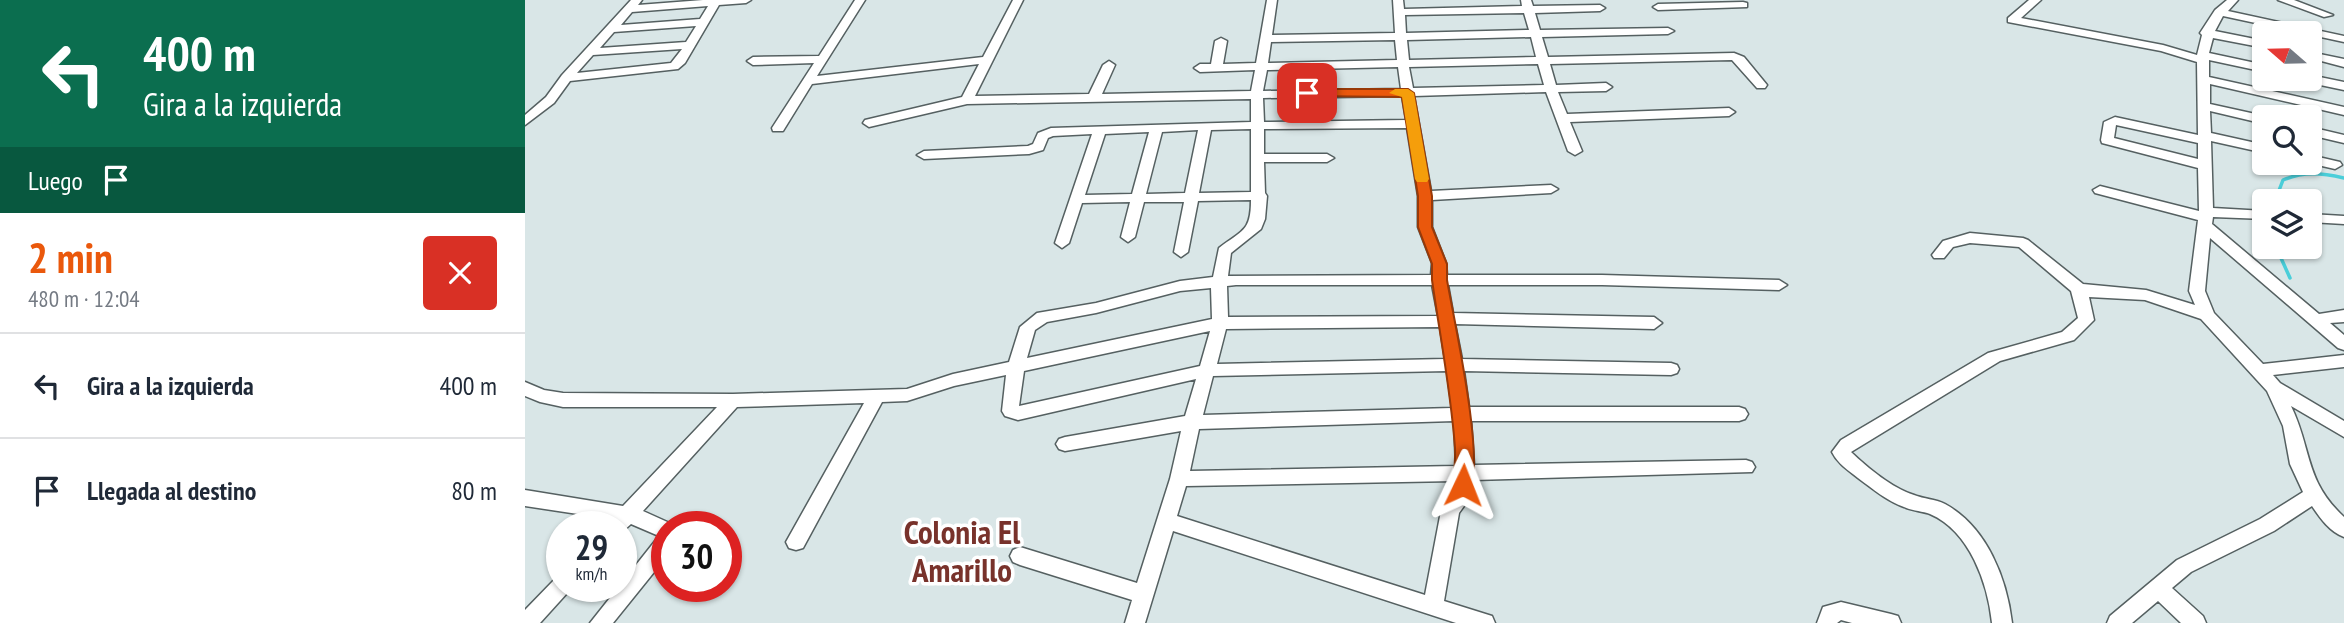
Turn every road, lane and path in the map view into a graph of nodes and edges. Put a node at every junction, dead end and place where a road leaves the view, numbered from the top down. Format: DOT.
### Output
graph roads {
  1 [pos="746,0"];
  2 [pos="860,0"];
  3 [pos="1018,0"];
  4 [pos="1272,0"];
  5 [pos="2036,0"];
  6 [pos="2232,0"];
  7 [pos="2283,0"];
  8 [pos="715,2"];
  9 [pos="1657,3"];
  10 [pos="632,5"];
  11 [pos="1528,5"];
  12 [pos="1744,5"];
  13 [pos="1398,6"];
  14 [pos="1599,8"];
  15 [pos="2219,12"];
  16 [pos="2328,15"];
  17 [pos="703,22"];
  18 [pos="610,30"];
  19 [pos="1668,31"];
  20 [pos="2206,33"];
  21 [pos="1535,34"];
  22 [pos="1400,36"];
  23 [pos="2344,38"];
  24 [pos="1266,39"];
  25 [pos="1221,41"];
  26 [pos="2252,43"];
  27 [pos="689,45"];
  28 [pos="589,52"];
  29 [pos="1678,57"];
  30 [pos="2203,58"];
  31 [pos="2322,58"];
  32 [pos="822,59"];
  33 [pos="987,60"];
  34 [pos="753,61"];
  35 [pos="1543,61"];
  36 [pos="2344,63"];
  37 [pos="1403,64"];
  38 [pos="1109,65"];
  39 [pos="1261,67"];
  40 [pos="2252,67"];
  41 [pos="1200,68"];
  42 [pos="1216,68"];
  43 [pos="566,78"];
  44 [pos="2203,79"];
  45 [pos="808,81"];
  46 [pos="2322,81"];
  47 [pos="1761,85"];
  48 [pos="1606,86"];
  49 [pos="2344,86"];
  50 [pos="1550,89"];
  51 [pos="1257,93"];
  52 [pos="1408,93"];
  53 [pos="1094,97"];
  54 [pos="967,100"];
  55 [pos="2204,106"];
  56 [pos="2344,111"];
  57 [pos="1729,112"];
  58 [pos="2252,117"];
  59 [pos="1563,118"];
  60 [pos="525,121"];
  61 [pos="869,123"];
  62 [pos="1413,124"];
  63 [pos="1256,125"];
  64 [pos="1206,126"];
  65 [pos="1157,127"];
  66 [pos="778,128"];
  67 [pos="1100,130"];
  68 [pos="2322,134"];
  69 [pos="2204,137"];
  70 [pos="2344,139"];
  71 [pos="2252,146"];
  72 [pos="1575,151"];
  73 [pos="924,155"];
  74 [pos="1258,158"];
  75 [pos="1327,158"];
  76 [pos="2322,162"];
  77 [pos="2204,165"];
  78 [pos="2335,165"];
  79 [pos="1551,189"];
  80 [pos="2100,190"];
  81 [pos="1260,196"];
  82 [pos="1425,196"];
  83 [pos="1191,197"];
  84 [pos="1139,198"];
  85 [pos="1077,199"];
  86 [pos="2252,215"];
  87 [pos="2205,218"];
  88 [pos="2322,219"];
  89 [pos="2344,220"];
  90 [pos="1128,237"];
  91 [pos="1062,243"];
  92 [pos="1181,252"];
  93 [pos="1939,254"];
  94 [pos="1439,280"];
  95 [pos="1221,282"];
  96 [pos="1779,285"];
  97 [pos="2078,288"];
  98 [pos="2207,315"];
  99 [pos="2344,316"];
  100 [pos="1447,319"];
  101 [pos="2315,320"];
  102 [pos="1220,323"];
  103 [pos="1654,323"];
  104 [pos="2344,344"];
  105 [pos="2344,360"];
  106 [pos="1454,365"];
  107 [pos="1016,367"];
  108 [pos="1671,369"];
  109 [pos="1208,370"];
  110 [pos="2259,371"];
  111 [pos="2274,387"];
  112 [pos="529,395"];
  113 [pos="876,397"];
  114 [pos="733,401"];
  115 [pos="1461,414"];
  116 [pos="1739,414"];
  117 [pos="1192,422"];
  118 [pos="2344,430"];
  119 [pos="1065,444"];
  120 [pos="1746,467"];
  121 [pos="1466,471"];
  122 [pos="1178,479"];
  123 [pos="2315,495"];
  124 [pos="525,498"];
  125 [pos="579,511"];
  126 [pos="630,511"];
  127 [pos="1165,521"];
  128 [pos="2344,529"];
  129 [pos="796,542"];
  130 [pos="1020,556"];
  131 [pos="651,561"];
  132 [pos="2158,588"];
  133 [pos="1143,594"];
  134 [pos="546,602"];
  135 [pos="1433,606"];
  136 [pos="526,623"];
  137 [pos="600,623"];
  138 [pos="1135,623"];
  139 [pos="1485,623"];
  140 [pos="1827,623"];
  141 [pos="1891,623"];
  142 [pos="2002,623"];
  143 [pos="2117,623"];
  144 [pos="2196,623"];
  1 -- 8 [label="street"];
  2 -- 32 [label="street"];
  3 -- 33 [label="street"];
  4 -- 24 [label="street"];
  5 -- 30 [label="street"];
  6 -- 15 [label="street"];
  7 -- 16 [label="street"];
  8 -- 10 [label="street"];
  8 -- 17 [label="street"];
  9 -- 12 [label="street"];
  9 -- 19 [label="street"];
  10 -- 18 [label="street"];
  11 -- 13 [label="street"];
  11 -- 14 [label="street"];
  11 -- 21 [label="street"];
  13 -- 22 [label="street"];
  15 -- 20 [label="street"];
  15 -- 23 [label="street"];
  17 -- 18 [label="street"];
  17 -- 27 [label="street"];
  18 -- 28 [label="street"];
  19 -- 21 [label="street"];
  19 -- 29 [label="street"];
  20 -- 26 [label="street"];
  20 -- 30 [label="street"];
  21 -- 22 [label="street"];
  21 -- 35 [label="street"];
  22 -- 24 [label="street"];
  22 -- 37 [label="street"];
  24 -- 39 [label="street"];
  25 -- 42 [label="street"];
  27 -- 28 [label="street"];
  27 -- 43 [label="street"];
  28 -- 43 [label="street"];
  29 -- 35 [label="street"];
  29 -- 47 [label="street"];
  30 -- 40 [label="street"];
  30 -- 44 [label="street"];
  31 -- 36 [label="street"];
  32 -- 34 [label="street"];
  32 -- 45 [label="street"];
  33 -- 45 [label="street"];
  33 -- 54 [label="street"];
  35 -- 37 [label="street"];
  35 -- 50 [label="street"];
  37 -- 39 [label="street"];
  37 -- 52 [label="street"];
  38 -- 53 [label="street"];
  39 -- 42 [label="street"];
  39 -- 51 [label="street"];
  41 -- 42 [label="street"];
  43 -- 60 [label="street"];
  44 -- 55 [label="street"];
  44 -- 56 [label="street"];
  45 -- 66 [label="street"];
  46 -- 49 [label="street"];
  48 -- 50 [label="street"];
  50 -- 52 [label="street"];
  50 -- 59 [label="street"];
  51 -- 52 [label="street"];
  51 -- 53 [label="street"];
  51 -- 63 [label="street"];
  52 -- 62 [label="street"];
  53 -- 54 [label="street"];
  54 -- 61 [label="street"];
  55 -- 58 [label="street"];
  55 -- 69 [label="street"];
  57 -- 59 [label="street"];
  59 -- 72 [label="street"];
  62 -- 63 [label="street"];
  62 -- 82 [label="street"];
  63 -- 64 [label="street"];
  63 -- 74 [label="street"];
  64 -- 65 [label="street"];
  64 -- 83 [label="street"];
  65 -- 67 [label="street"];
  65 -- 84 [label="street"];
  67 -- 73 [label="street"];
  67 -- 85 [label="street"];
  68 -- 70 [label="street"];
  69 -- 71 [label="street"];
  69 -- 77 [label="street"];
  69 -- 77 [label="street"];
  74 -- 75 [label="street"];
  74 -- 81 [label="street"];
  76 -- 78 [label="street"];
  77 -- 87 [label="street"];
  79 -- 82 [label="street"];
  80 -- 87 [label="street"];
  81 -- 83 [label="street"];
  81 -- 95 [label="street"];
  82 -- 94 [label="street"];
  83 -- 84 [label="street"];
  83 -- 92 [label="street"];
  84 -- 85 [label="street"];
  84 -- 90 [label="street"];
  85 -- 91 [label="street"];
  86 -- 87 [label="street"];
  87 -- 98 [label="street"];
  87 -- 101 [label="street"];
  88 -- 89 [label="street"];
  93 -- 97 [label="street"];
  94 -- 95 [label="street"];
  94 -- 96 [label="street"];
  94 -- 100 [label="street"];
  95 -- 102 [label="street"];
  95 -- 107 [label="street"];
  97 -- 98 [label="street"];
  97 -- 142 [label="street"];
  98 -- 110 [label="street"];
  99 -- 101 [label="street"];
  100 -- 102 [label="street"];
  100 -- 103 [label="street"];
  100 -- 106 [label="street"];
  101 -- 104 [label="street"];
  102 -- 107 [label="street"];
  102 -- 109 [label="street"];
  105 -- 110 [label="street"];
  106 -- 108 [label="street"];
  106 -- 109 [label="street"];
  106 -- 115 [label="street"];
  107 -- 109 [label="street"];
  107 -- 113 [label="street"];
  109 -- 117 [label="street"];
  110 -- 111 [label="street"];
  111 -- 118 [label="street"];
  111 -- 123 [label="street"];
  112 -- 114 [label="street"];
  113 -- 114 [label="street"];
  113 -- 129 [label="street"];
  114 -- 126 [label="street"];
  115 -- 116 [label="street"];
  115 -- 117 [label="street"];
  115 -- 121 [label="street"];
  117 -- 119 [label="street"];
  117 -- 122 [label="street"];
  120 -- 121 [label="street"];
  121 -- 122 [label="street"];
  121 -- 135 [label="street"];
  122 -- 127 [label="street"];
  123 -- 128 [label="street"];
  123 -- 132 [label="street"];
  124 -- 125 [label="street"];
  127 -- 133 [label="street"];
  127 -- 135 [label="street"];
  130 -- 133 [label="street"];
  131 -- 137 [label="street"];
  132 -- 143 [label="street"];
  132 -- 144 [label="street"];
  133 -- 138 [label="street"];
  134 -- 136 [label="street"];
  135 -- 139 [label="street"];
  140 -- 141 [label="street"];
}
